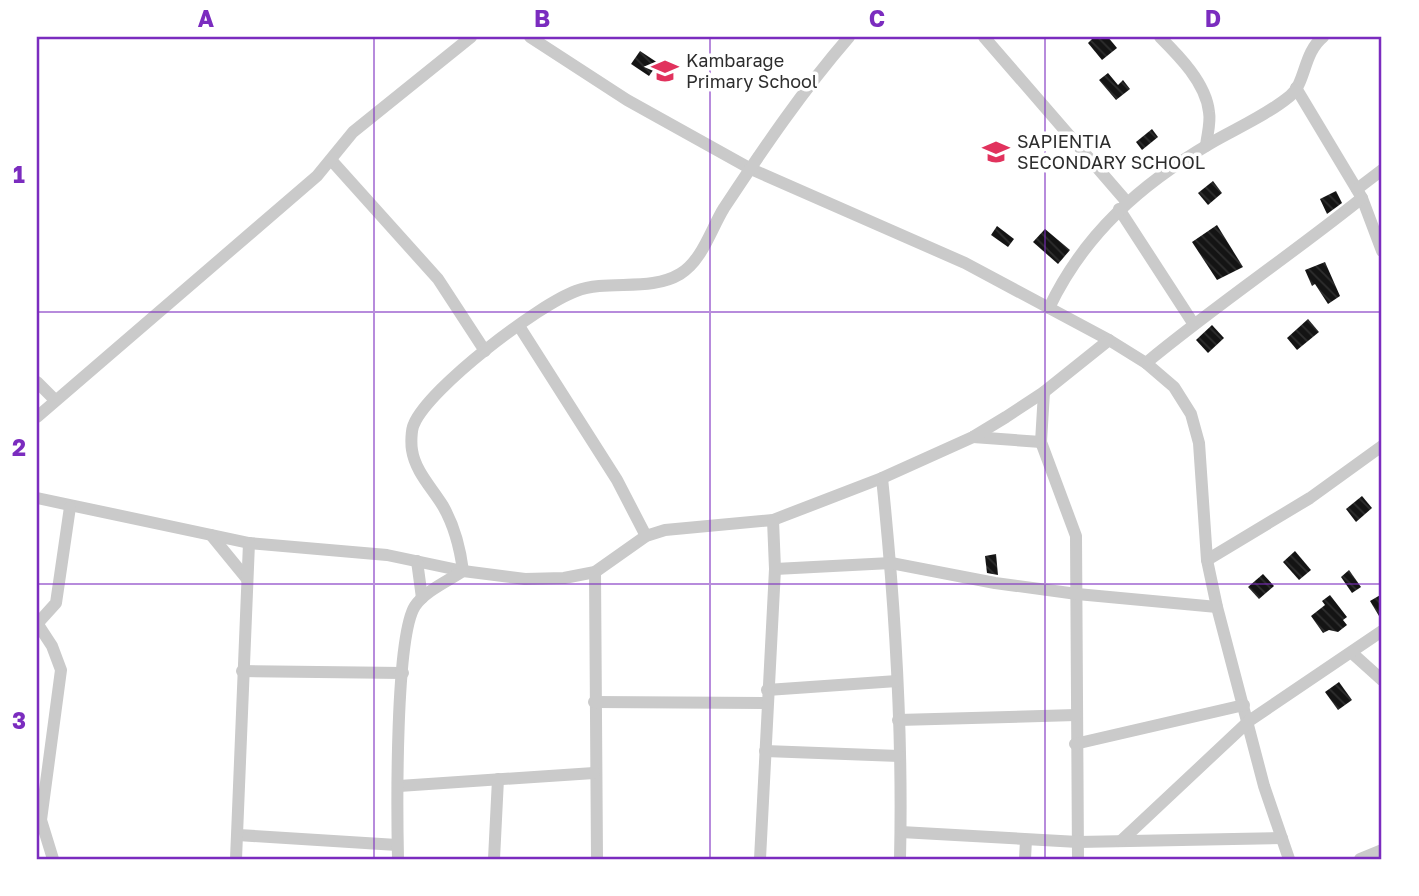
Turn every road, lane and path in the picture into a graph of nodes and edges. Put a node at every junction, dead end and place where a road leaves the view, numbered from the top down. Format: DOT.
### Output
graph roads {
  1 [pos="471,37"];
  2 [pos="530,37"];
  3 [pos="849,37"];
  4 [pos="984,37"];
  5 [pos="1160,37"];
  6 [pos="1323,37"];
  7 [pos="1296,88"];
  8 [pos="1206,146"];
  9 [pos="332,161"];
  10 [pos="751,169"];
  11 [pos="1382,170"];
  12 [pos="1359,194"];
  13 [pos="1122,205"];
  14 [pos="1382,251"];
  15 [pos="1049,307"];
  16 [pos="1193,323"];
  17 [pos="519,326"];
  18 [pos="1109,340"];
  19 [pos="485,351"];
  20 [pos="1146,363"];
  21 [pos="37,382"];
  22 [pos="1044,392"];
  23 [pos="55,400"];
  24 [pos="37,417"];
  25 [pos="973,436"];
  26 [pos="1041,442"];
  27 [pos="1382,446"];
  28 [pos="882,478"];
  29 [pos="37,498"];
  30 [pos="70,507"];
  31 [pos="773,520"];
  32 [pos="211,535"];
  33 [pos="646,536"];
  34 [pos="249,543"];
  35 [pos="1207,560"];
  36 [pos="417,561"];
  37 [pos="891,563"];
  38 [pos="775,569"];
  39 [pos="463,571"];
  40 [pos="595,572"];
  41 [pos="247,579"];
  42 [pos="1077,594"];
  43 [pos="422,598"];
  44 [pos="1217,607"];
  45 [pos="37,624"];
  46 [pos="1382,631"];
  47 [pos="1352,653"];
  48 [pos="242,671"];
  49 [pos="403,673"];
  50 [pos="1382,680"];
  51 [pos="897,681"];
  52 [pos="767,697"];
  53 [pos="594,702"];
  54 [pos="1244,705"];
  55 [pos="1076,715"];
  56 [pos="898,720"];
  57 [pos="1249,721"];
  58 [pos="1075,744"];
  59 [pos="765,751"];
  60 [pos="899,756"];
  61 [pos="594,773"];
  62 [pos="498,779"];
  63 [pos="399,786"];
  64 [pos="39,820"];
  65 [pos="901,832"];
  66 [pos="238,835"];
  67 [pos="1282,838"];
  68 [pos="1026,839"];
  69 [pos="1121,841"];
  70 [pos="1078,842"];
  71 [pos="397,845"];
  72 [pos="1382,850"];
  73 [pos="53,859"];
  74 [pos="236,859"];
  75 [pos="398,859"];
  76 [pos="494,859"];
  77 [pos="597,859"];
  78 [pos="760,859"];
  79 [pos="900,859"];
  80 [pos="1026,859"];
  81 [pos="1077,859"];
  82 [pos="1289,859"];
  83 [pos="1360,859"];
  1 -- 9 [label="street"];
  2 -- 10 [label="street"];
  3 -- 10 [label="street"];
  4 -- 13 [label="street"];
  5 -- 8 [label="street"];
  6 -- 7 [label="street"];
  7 -- 8 [label="street"];
  7 -- 12 [label="street"];
  8 -- 13 [label="street"];
  9 -- 19 [label="street"];
  9 -- 23 [label="street"];
  10 -- 15 [label="street"];
  10 -- 17 [label="street"];
  11 -- 12 [label="street"];
  12 -- 14 [label="street"];
  12 -- 16 [label="street"];
  13 -- 15 [label="street"];
  13 -- 16 [label="street"];
  15 -- 18 [label="street"];
  16 -- 20 [label="street"];
  17 -- 19 [label="street"];
  17 -- 33 [label="street"];
  18 -- 20 [label="street"];
  18 -- 22 [label="street"];
  19 -- 39 [label="street"];
  20 -- 35 [label="street"];
  21 -- 23 [label="street"];
  22 -- 25 [label="street"];
  22 -- 26 [label="street"];
  23 -- 24 [label="street"];
  25 -- 26 [label="street"];
  25 -- 28 [label="street"];
  26 -- 42 [label="street"];
  27 -- 35 [label="street"];
  28 -- 31 [label="street"];
  28 -- 37 [label="street"];
  29 -- 30 [label="street"];
  30 -- 32 [label="street"];
  30 -- 45 [label="street"];
  31 -- 33 [label="street"];
  31 -- 38 [label="street"];
  32 -- 34 [label="street"];
  32 -- 41 [label="street"];
  33 -- 40 [label="street"];
  34 -- 36 [label="street"];
  34 -- 41 [label="street"];
  35 -- 44 [label="street"];
  36 -- 39 [label="street"];
  36 -- 43 [label="street"];
  37 -- 38 [label="street"];
  37 -- 42 [label="street"];
  37 -- 51 [label="street"];
  38 -- 52 [label="street"];
  39 -- 40 [label="street"];
  39 -- 43 [label="street"];
  40 -- 53 [label="street"];
  41 -- 48 [label="street"];
  42 -- 44 [label="street"];
  42 -- 55 [label="street"];
  43 -- 49 [label="street"];
  44 -- 54 [label="street"];
  45 -- 64 [label="street"];
  46 -- 47 [label="street"];
  47 -- 50 [label="street"];
  47 -- 57 [label="street"];
  48 -- 49 [label="street"];
  48 -- 66 [label="street"];
  49 -- 63 [label="street"];
  51 -- 52 [label="street"];
  51 -- 56 [label="street"];
  52 -- 53 [label="street"];
  52 -- 59 [label="street"];
  53 -- 61 [label="street"];
  54 -- 57 [label="street"];
  54 -- 58 [label="street"];
  55 -- 56 [label="street"];
  55 -- 58 [label="street"];
  56 -- 60 [label="street"];
  57 -- 67 [label="street"];
  57 -- 69 [label="street"];
  58 -- 70 [label="street"];
  59 -- 60 [label="street"];
  59 -- 78 [label="street"];
  60 -- 65 [label="street"];
  61 -- 62 [label="street"];
  61 -- 77 [label="street"];
  62 -- 63 [label="street"];
  62 -- 76 [label="street"];
  63 -- 71 [label="street"];
  64 -- 73 [label="street"];
  65 -- 68 [label="street"];
  65 -- 79 [label="street"];
  66 -- 71 [label="street"];
  66 -- 74 [label="street"];
  67 -- 69 [label="street"];
  67 -- 82 [label="street"];
  68 -- 70 [label="street"];
  68 -- 80 [label="street"];
  69 -- 70 [label="street"];
  70 -- 81 [label="street"];
  71 -- 75 [label="street"];
  72 -- 83 [label="street"];
}
